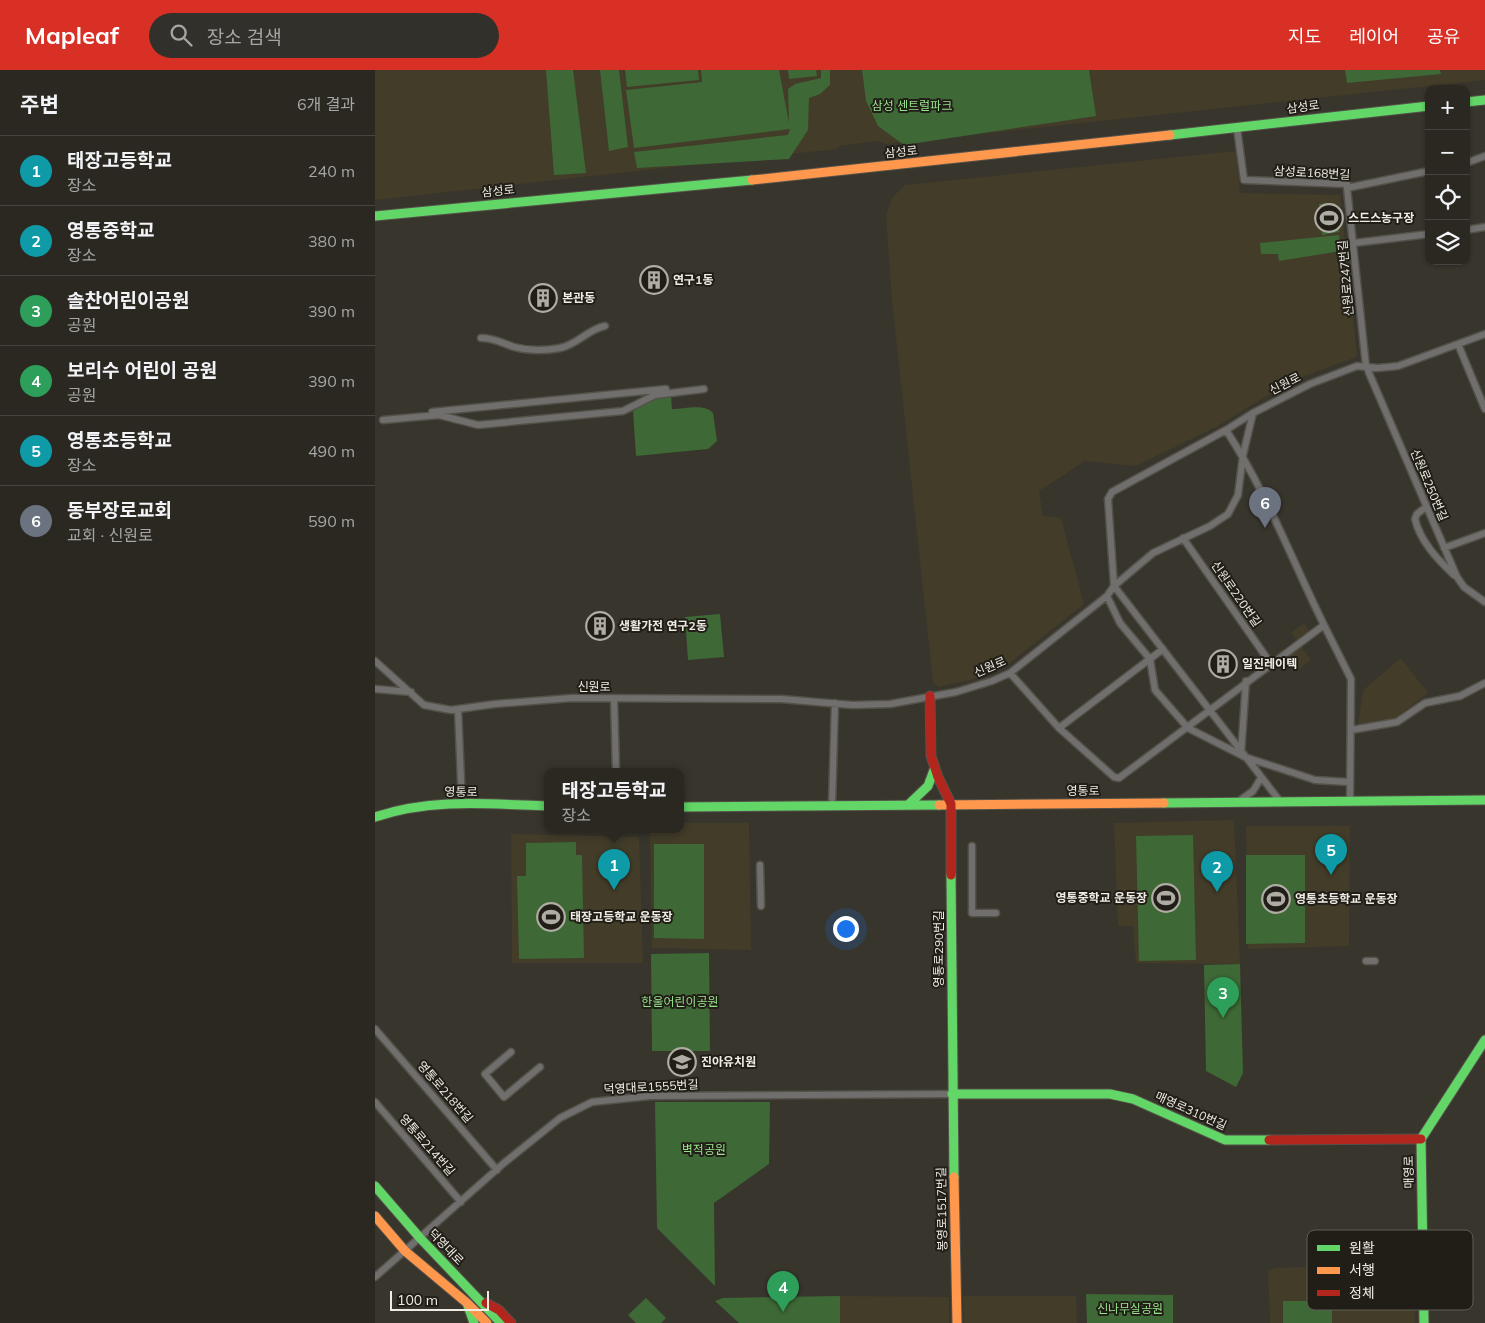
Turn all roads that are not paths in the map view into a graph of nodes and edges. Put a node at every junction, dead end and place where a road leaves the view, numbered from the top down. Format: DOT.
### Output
graph roads {
  1 [pos="1485,100"];
  2 [pos="1470,102"];
  3 [pos="1425,106"];
  4 [pos="1237,128"];
  5 [pos="1485,156"];
  6 [pos="1470,161"];
  7 [pos="1425,172"];
  8 [pos="1347,188"];
  9 [pos="375,216"];
  10 [pos="1485,227"];
  11 [pos="1470,229"];
  12 [pos="1425,234"];
  13 [pos="1354,243"];
  14 [pos="605,326"];
  15 [pos="1485,334"];
  16 [pos="481,338"];
  17 [pos="1458,344"];
  18 [pos="1366,366"];
  19 [pos="704,387"];
  20 [pos="1485,409"];
  21 [pos="1253,413"];
  22 [pos="1226,430"];
  23 [pos="1243,455"];
  24 [pos="1426,507"];
  25 [pos="1485,533"];
  26 [pos="1183,538"];
  27 [pos="1444,548"];
  28 [pos="1457,577"];
  29 [pos="1115,586"];
  30 [pos="1107,596"];
  31 [pos="1485,602"];
  32 [pos="1324,625"];
  33 [pos="1163,649"];
  34 [pos="1150,659"];
  35 [pos="375,661"];
  36 [pos="1271,664"];
  37 [pos="1010,673"];
  38 [pos="1246,681"];
  39 [pos="1485,683"];
  40 [pos="375,689"];
  41 [pos="411,692"];
  42 [pos="930,696"];
  43 [pos="614,698"];
  44 [pos="835,703"];
  45 [pos="458,709"];
  46 [pos="1209,709"];
  47 [pos="1059,728"];
  48 [pos="1188,728"];
  49 [pos="1351,730"];
  50 [pos="1243,755"];
  51 [pos="616,768"];
  52 [pos="934,770"];
  53 [pos="1261,778"];
  54 [pos="1349,782"];
  55 [pos="1279,800"];
  56 [pos="1485,800"];
  57 [pos="1238,802"];
  58 [pos="1350,802"];
  59 [pos="462,804"];
  60 [pos="951,804"];
  61 [pos="832,805"];
  62 [pos="908,805"];
  63 [pos="544,806"];
  64 [pos="684,807"];
  65 [pos="375,817"];
  66 [pos="972,846"];
  67 [pos="761,865"];
  68 [pos="761,906"];
  69 [pos="997,913"];
  70 [pos="1366,961"];
  71 [pos="1375,961"];
  72 [pos="376,1033"];
  73 [pos="1485,1040"];
  74 [pos="511,1052"];
  75 [pos="540,1067"];
  76 [pos="952,1094"];
  77 [pos="375,1102"];
  78 [pos="1421,1139"];
  79 [pos="497,1170"];
  80 [pos="375,1186"];
  81 [pos="461,1202"];
  82 [pos="375,1216"];
  83 [pos="1422,1230"];
  84 [pos="420,1238"];
  85 [pos="405,1251"];
  86 [pos="375,1277"];
  87 [pos="475,1296"];
  88 [pos="467,1303"];
  89 [pos="1424,1310"];
  90 [pos="474,1323"];
  91 [pos="487,1323"];
  92 [pos="501,1323"];
  93 [pos="511,1323"];
  94 [pos="957,1323"];
  95 [pos="1424,1323"];
  1 -- 2 [label="street"];
  3 -- 4 [label="street, 삼성로"];
  4 -- 8 [label="street, 삼성로168번길"];
  4 -- 9 [label="street, 삼성로"];
  5 -- 6 [label="street"];
  7 -- 8 [label="street, 삼성로168번길"];
  8 -- 13 [label="street, 신원로247번길"];
  10 -- 11 [label="street"];
  12 -- 13 [label="street"];
  13 -- 18 [label="street, 신원로247번길"];
  14 -- 16 [label="street"];
  15 -- 17 [label="street, 신원로"];
  17 -- 18 [label="street, 신원로"];
  17 -- 20 [label="street"];
  18 -- 21 [label="street, 신원로"];
  18 -- 24 [label="street, 신원로250번길"];
  19 -- 19 [label="street"];
  21 -- 22 [label="street"];
  21 -- 23 [label="street, 신원로"];
  22 -- 23 [label="street"];
  22 -- 29 [label="street"];
  23 -- 26 [label="street, 신원로"];
  23 -- 32 [label="street"];
  24 -- 27 [label="street, 신원로250번길"];
  24 -- 28 [label="street"];
  25 -- 27 [label="street"];
  26 -- 29 [label="street, 신원로"];
  26 -- 36 [label="street, 신원로220번길"];
  27 -- 28 [label="street, 신원로250번길"];
  28 -- 31 [label="street, 신원로250번길"];
  29 -- 30 [label="street, 신원로"];
  29 -- 33 [label="street"];
  30 -- 34 [label="street"];
  30 -- 37 [label="street, 신원로"];
  32 -- 36 [label="street"];
  32 -- 49 [label="street"];
  33 -- 34 [label="street"];
  33 -- 46 [label="street"];
  34 -- 47 [label="street"];
  34 -- 48 [label="street"];
  35 -- 41 [label="street, 신원로"];
  36 -- 38 [label="street"];
  37 -- 42 [label="street, 신원로"];
  37 -- 47 [label="street"];
  38 -- 46 [label="street"];
  38 -- 50 [label="street"];
  39 -- 49 [label="street"];
  40 -- 41 [label="street"];
  41 -- 45 [label="street, 신원로"];
  42 -- 44 [label="street, 신원로"];
  42 -- 52 [label="street"];
  43 -- 44 [label="street, 신원로"];
  43 -- 45 [label="street, 신원로"];
  43 -- 51 [label="street"];
  44 -- 61 [label="street"];
  45 -- 59 [label="street"];
  46 -- 48 [label="street"];
  46 -- 50 [label="street"];
  47 -- 48 [label="street"];
  48 -- 50 [label="street"];
  49 -- 54 [label="street"];
  50 -- 53 [label="street"];
  50 -- 54 [label="street"];
  52 -- 60 [label="street"];
  52 -- 62 [label="street"];
  53 -- 55 [label="street"];
  53 -- 57 [label="street"];
  54 -- 58 [label="street"];
  55 -- 57 [label="street, 영통로"];
  55 -- 58 [label="street, 영통로"];
  56 -- 58 [label="street, 영통로"];
  57 -- 60 [label="street, 영통로"];
  59 -- 63 [label="street, 영통로"];
  59 -- 65 [label="street, 영통로"];
  60 -- 62 [label="street, 영통로"];
  60 -- 76 [label="street, 영통로290번길"];
  61 -- 62 [label="street, 영통로"];
  61 -- 64 [label="street, 영통로"];
  66 -- 69 [label="street"];
  67 -- 68 [label="street"];
  70 -- 71 [label="street"];
  72 -- 79 [label="street, 영통로218번길"];
  73 -- 78 [label="street, 매영로"];
  74 -- 75 [label="street"];
  76 -- 78 [label="street, 매영로310번길"];
  76 -- 79 [label="street, 덕영대로1555번길"];
  76 -- 94 [label="street, 봉영로1517번길"];
  77 -- 81 [label="street, 영통로214번길"];
  78 -- 83 [label="street, 매영로"];
  79 -- 81 [label="street, 덕영대로1555번길"];
  80 -- 84 [label="street, 덕영대로"];
  81 -- 84 [label="street, 덕영대로1555번길"];
  82 -- 85 [label="street"];
  84 -- 85 [label="street, 덕영대로1555번길"];
  84 -- 87 [label="street, 덕영대로"];
  85 -- 86 [label="street, 덕영대로1555번길"];
  85 -- 88 [label="street"];
  87 -- 92 [label="street, 덕영대로"];
  87 -- 93 [label="street"];
  88 -- 90 [label="street"];
  88 -- 91 [label="street"];
  89 -- 95 [label="street, 매영로"];
}
